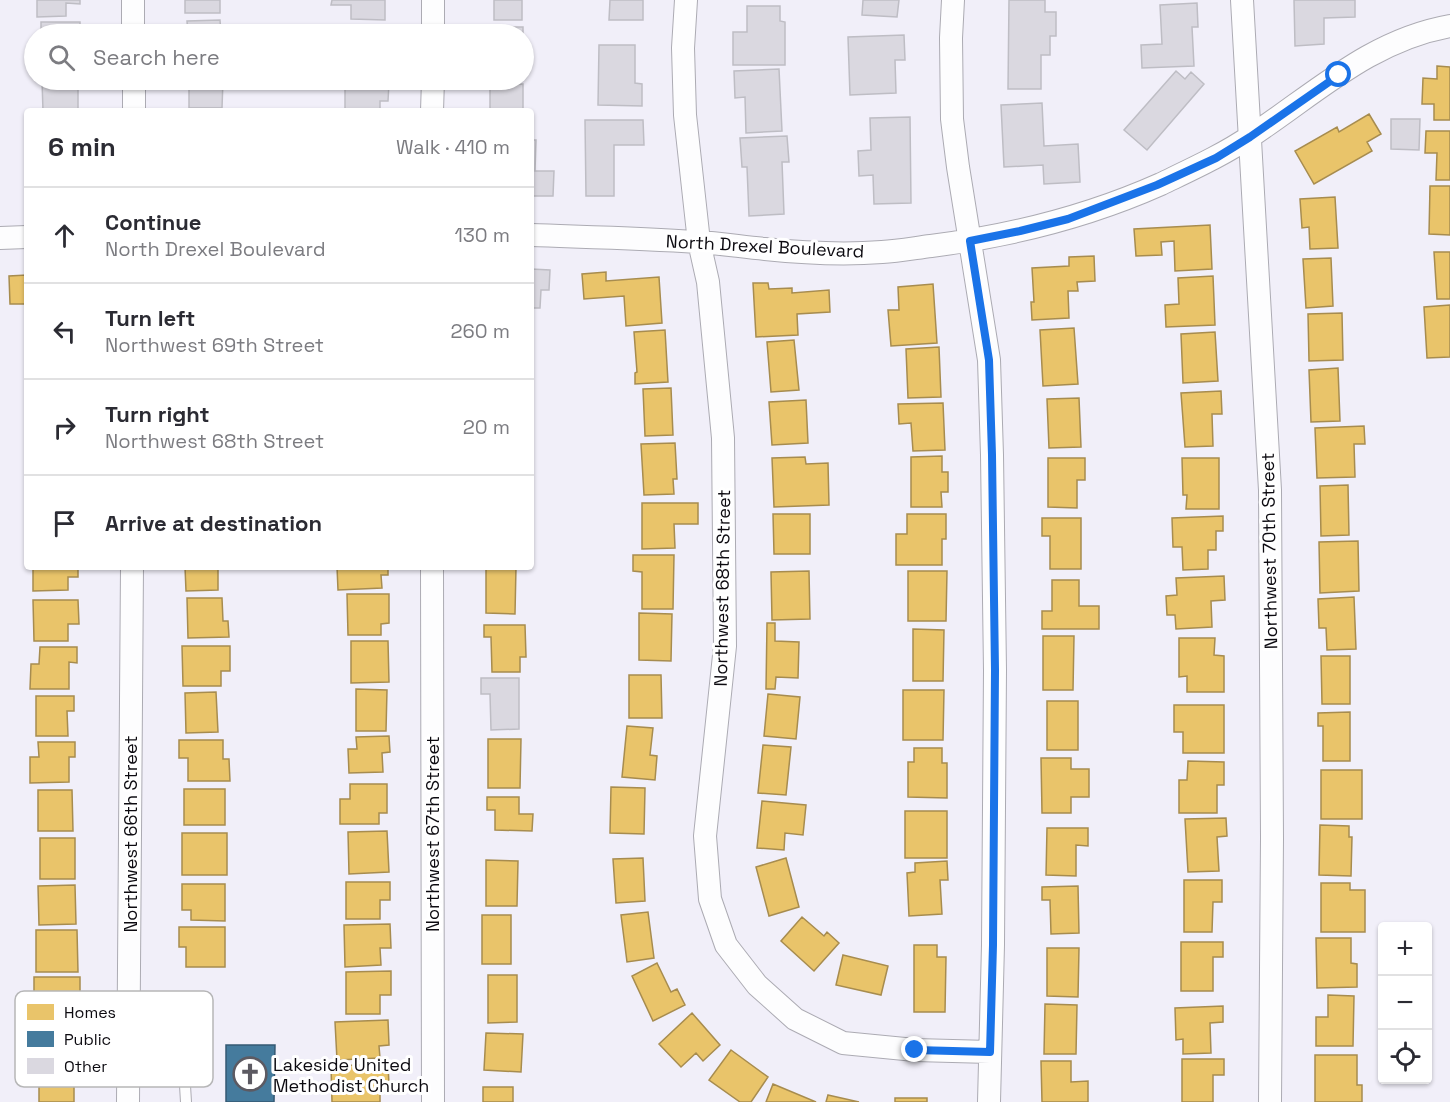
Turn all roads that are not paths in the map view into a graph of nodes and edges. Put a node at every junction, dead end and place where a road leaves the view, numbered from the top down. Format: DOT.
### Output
graph roads {
  1 [pos="134,0"];
  2 [pos="433,0"];
  3 [pos="686,0"];
  4 [pos="953,0"];
  5 [pos="1242,0"];
  6 [pos="134,24"];
  7 [pos="433,24"];
  8 [pos="1450,26"];
  9 [pos="134,90"];
  10 [pos="433,90"];
  11 [pos="134,108"];
  12 [pos="432,108"];
  13 [pos="1250,137"];
  14 [pos="534,235"];
  15 [pos="24,237"];
  16 [pos="0,238"];
  17 [pos="970,241"];
  18 [pos="699,242"];
  19 [pos="132,570"];
  20 [pos="432,570"];
  21 [pos="129,991"];
  22 [pos="990,1052"];
  23 [pos="128,1087"];
  24 [pos="185,1087"];
  25 [pos="128,1102"];
  26 [pos="186,1102"];
  27 [pos="433,1102"];
  28 [pos="988,1102"];
  29 [pos="1269,1102"];
  1 -- 6 [label="street"];
  2 -- 7 [label="street"];
  3 -- 18 [label="street, Northwest 68th Street"];
  4 -- 17 [label="street"];
  5 -- 13 [label="street, Northwest 70th Street"];
  8 -- 13 [label="street, North Drexel Boulevard"];
  9 -- 11 [label="street"];
  10 -- 12 [label="street"];
  13 -- 17 [label="street, North Drexel Boulevard"];
  13 -- 29 [label="street, Northwest 70th Street"];
  14 -- 18 [label="street, North Drexel Boulevard"];
  15 -- 16 [label="street"];
  17 -- 18 [label="street, North Drexel Boulevard"];
  17 -- 22 [label="street"];
  18 -- 22 [label="street, Northwest 68th Street"];
  19 -- 21 [label="street, Northwest 66th Street"];
  20 -- 27 [label="street, Northwest 67th Street"];
  22 -- 28 [label="street"];
  23 -- 25 [label="street, Northwest 66th Street"];
  24 -- 26 [label="lane"];
}
